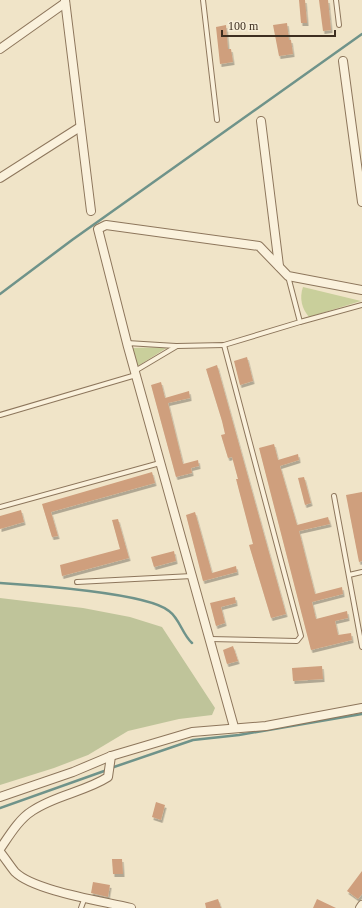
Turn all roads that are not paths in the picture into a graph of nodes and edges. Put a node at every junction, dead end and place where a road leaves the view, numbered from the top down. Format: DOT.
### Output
graph roads {
  1 [pos="203,0"];
  2 [pos="336,0"];
  3 [pos="65,1"];
  4 [pos="339,26"];
  5 [pos="0,49"];
  6 [pos="343,61"];
  7 [pos="217,120"];
  8 [pos="261,121"];
  9 [pos="80,127"];
  10 [pos="0,178"];
  11 [pos="362,202"];
  12 [pos="91,211"];
  13 [pos="279,266"];
  14 [pos="288,276"];
  15 [pos="362,290"];
  16 [pos="362,305"];
  17 [pos="300,322"];
  18 [pos="127,343"];
  19 [pos="224,345"];
  20 [pos="177,346"];
  21 [pos="135,374"];
  22 [pos="0,415"];
  23 [pos="160,463"];
  24 [pos="334,496"];
  25 [pos="0,507"];
  26 [pos="362,572"];
  27 [pos="349,575"];
  28 [pos="192,576"];
  29 [pos="77,582"];
  30 [pos="209,639"];
  31 [pos="362,647"];
  32 [pos="362,708"];
  33 [pos="234,728"];
  34 [pos="111,756"];
  35 [pos="0,798"];
  36 [pos="0,850"];
  37 [pos="85,897"];
  38 [pos="81,908"];
  39 [pos="130,908"];
  1 -- 7 [label="lane"];
  2 -- 4 [label="lane"];
  3 -- 5 [label="street"];
  3 -- 9 [label="street"];
  6 -- 11 [label="street"];
  8 -- 13 [label="street"];
  9 -- 10 [label="street"];
  9 -- 12 [label="street"];
  13 -- 14 [label="street"];
  13 -- 18 [label="street"];
  14 -- 15 [label="street"];
  14 -- 17 [label="lane"];
  16 -- 17 [label="lane"];
  17 -- 19 [label="lane"];
  18 -- 20 [label="lane"];
  18 -- 21 [label="street"];
  19 -- 20 [label="lane"];
  19 -- 30 [label="lane"];
  20 -- 21 [label="lane"];
  21 -- 22 [label="lane"];
  21 -- 23 [label="street"];
  23 -- 25 [label="lane"];
  23 -- 28 [label="street"];
  24 -- 27 [label="lane"];
  26 -- 27 [label="lane"];
  27 -- 31 [label="lane"];
  28 -- 29 [label="lane"];
  28 -- 30 [label="street"];
  30 -- 33 [label="street"];
  32 -- 33 [label="street"];
  33 -- 34 [label="street"];
  34 -- 35 [label="street"];
  34 -- 36 [label="street"];
  36 -- 37 [label="street"];
  37 -- 38 [label="lane"];
  37 -- 39 [label="street"];
}
